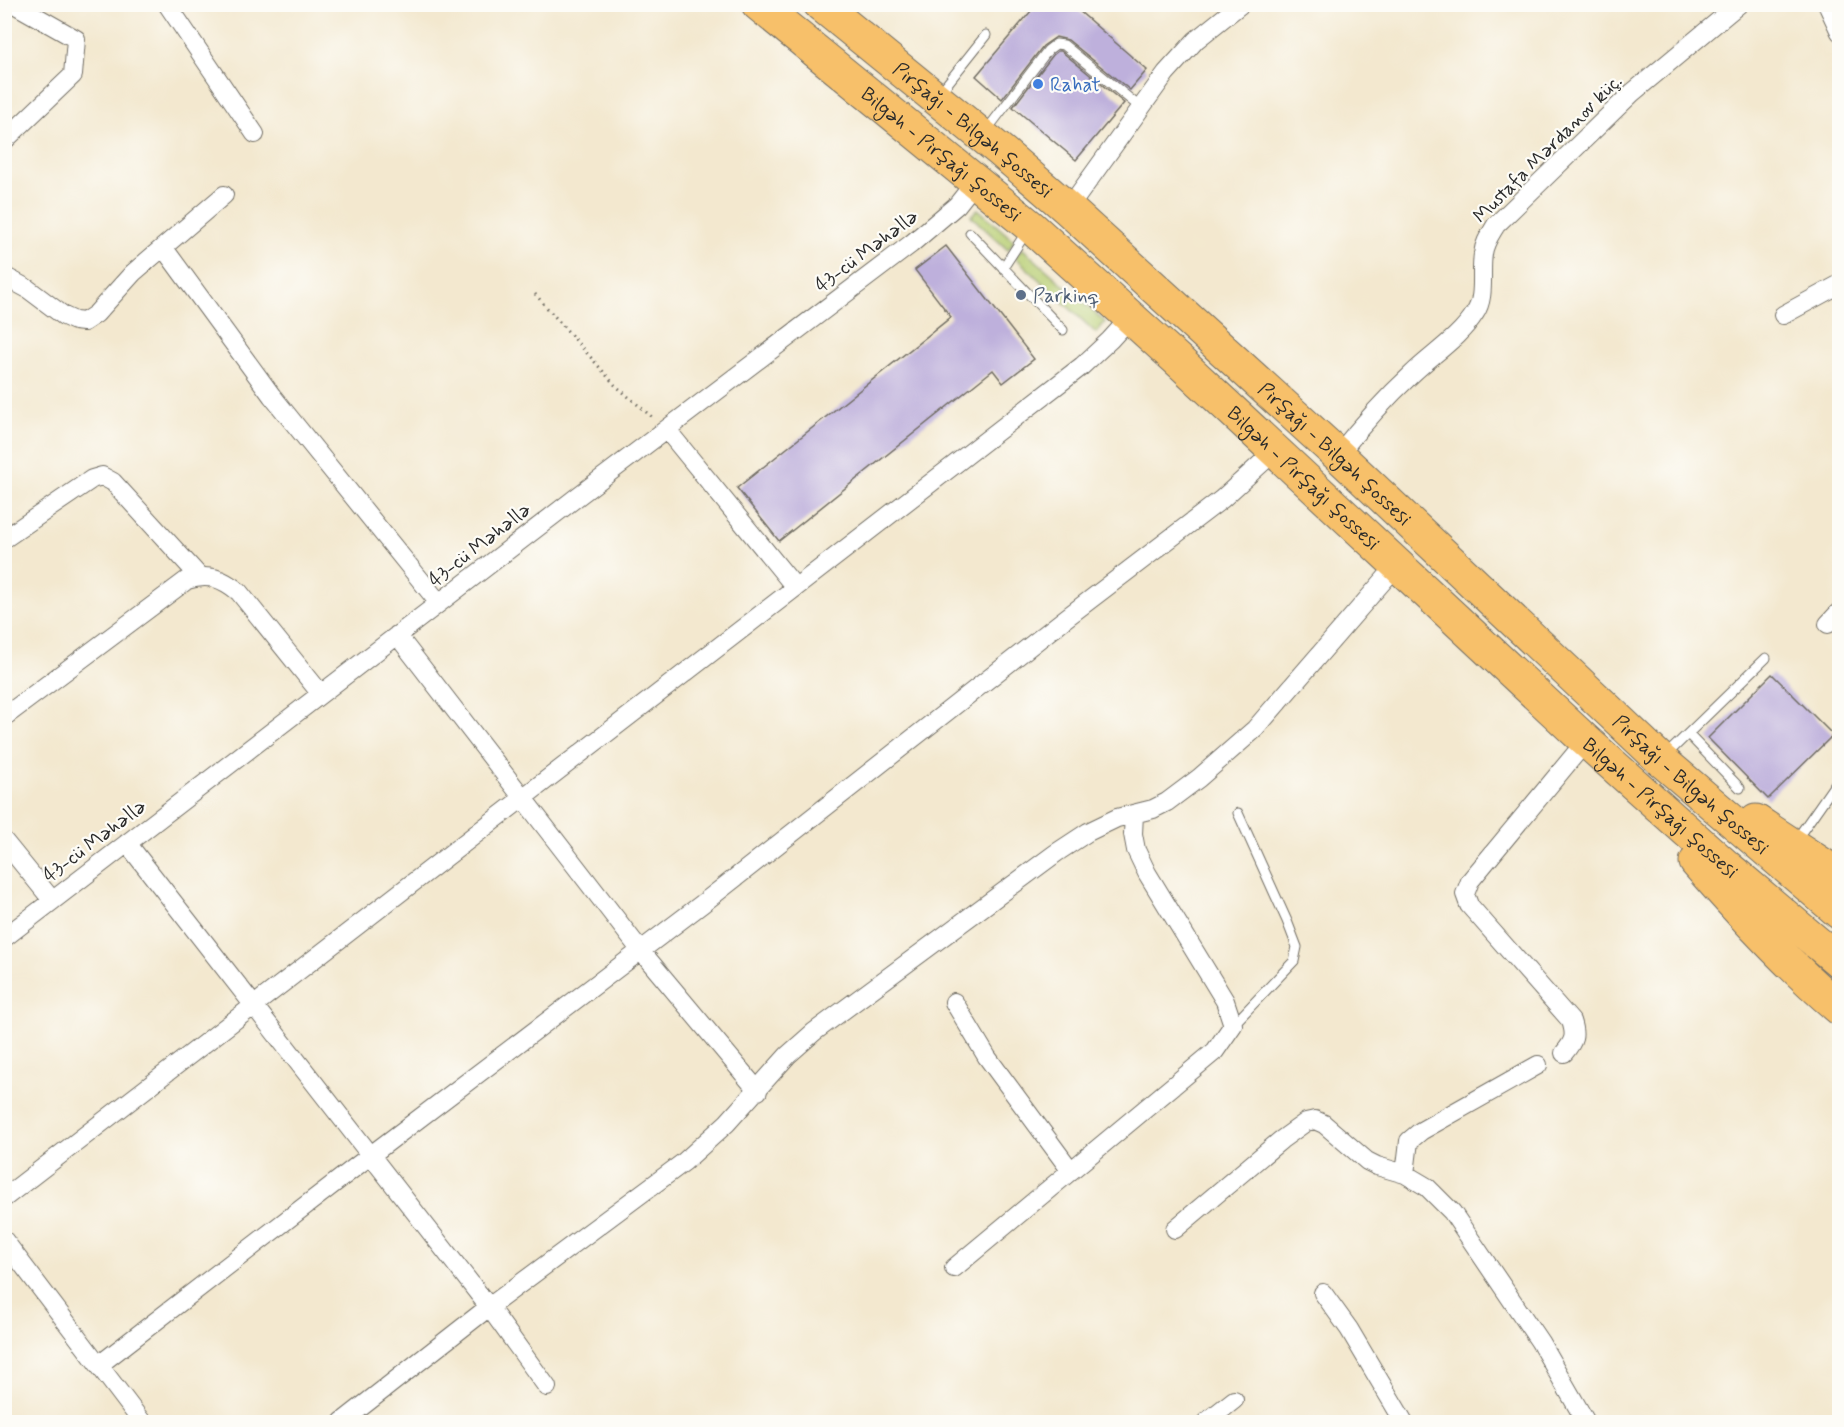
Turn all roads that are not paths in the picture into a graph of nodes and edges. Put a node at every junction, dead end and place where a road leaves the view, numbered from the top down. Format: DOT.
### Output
graph roads {
  1 [pos="14,4"];
  2 [pos="167,4"];
  3 [pos="758,4"];
  4 [pos="1241,4"];
  5 [pos="1739,4"];
  6 [pos="1827,4"];
  7 [pos="832,8"];
  8 [pos="1839,32"];
  9 [pos="986,35"];
  10 [pos="935,98"];
  11 [pos="1141,108"];
  12 [pos="255,134"];
  13 [pos="982,136"];
  14 [pos="4,141"];
  15 [pos="976,181"];
  16 [pos="224,195"];
  17 [pos="1068,208"];
  18 [pos="1030,226"];
  19 [pos="970,233"];
  20 [pos="162,247"];
  21 [pos="1003,268"];
  22 [pos="4,276"];
  23 [pos="1839,284"];
  24 [pos="1783,315"];
  25 [pos="1130,318"];
  26 [pos="1062,330"];
  27 [pos="667,430"];
  28 [pos="1275,451"];
  29 [pos="1338,455"];
  30 [pos="4,539"];
  31 [pos="1397,566"];
  32 [pos="200,576"];
  33 [pos="795,587"];
  34 [pos="439,603"];
  35 [pos="397,635"];
  36 [pos="1766,658"];
  37 [pos="321,694"];
  38 [pos="4,717"];
  39 [pos="1689,734"];
  40 [pos="1586,741"];
  41 [pos="1662,760"];
  42 [pos="1610,764"];
  43 [pos="1839,777"];
  44 [pos="1740,788"];
  45 [pos="523,798"];
  46 [pos="1238,813"];
  47 [pos="1134,814"];
  48 [pos="4,841"];
  49 [pos="127,843"];
  50 [pos="1793,844"];
  51 [pos="1839,876"];
  52 [pos="52,900"];
  53 [pos="1839,913"];
  54 [pos="4,938"];
  55 [pos="642,951"];
  56 [pos="1839,962"];
  57 [pos="954,1002"];
  58 [pos="253,1003"];
  59 [pos="1839,1009"];
  60 [pos="1233,1025"];
  61 [pos="1564,1053"];
  62 [pos="1538,1065"];
  63 [pos="758,1091"];
  64 [pos="371,1155"];
  65 [pos="1071,1171"];
  66 [pos="1405,1174"];
  67 [pos="4,1198"];
  68 [pos="1175,1229"];
  69 [pos="4,1240"];
  70 [pos="954,1268"];
  71 [pos="1323,1293"];
  72 [pos="489,1307"];
  73 [pos="99,1365"];
  74 [pos="547,1387"];
  75 [pos="1234,1400"];
  76 [pos="142,1422"];
  77 [pos="342,1422"];
  78 [pos="1206,1422"];
  79 [pos="1404,1422"];
  80 [pos="1586,1422"];
  1 -- 14 [label="street"];
  2 -- 12 [label="street"];
  3 -- 15 [label="highway, Bilgəh - Pirşağı şossesi"];
  4 -- 11 [label="street"];
  5 -- 29 [label="street, Mustafa Mərdanov küç."];
  6 -- 8 [label="street"];
  7 -- 10 [label="highway, Pirşağı - Bilgəh şossesi"];
  9 -- 10 [label="lane"];
  10 -- 13 [label="highway, Pirşağı - Bilgəh şossesi"];
  11 -- 13 [label="lane"];
  11 -- 17 [label="street"];
  13 -- 17 [label="highway, Pirşağı - Bilgəh şossesi"];
  15 -- 18 [label="highway, Bilgəh - Pirşağı şossesi"];
  15 -- 27 [label="street, 43-cü Məhəllə"];
  16 -- 20 [label="street"];
  17 -- 29 [label="highway, Pirşağı - Bilgəh şossesi"];
  18 -- 21 [label="lane"];
  18 -- 25 [label="highway, Bilgəh - Pirşağı şossesi"];
  19 -- 21 [label="lane"];
  20 -- 22 [label="street"];
  20 -- 34 [label="street"];
  21 -- 26 [label="lane"];
  23 -- 24 [label="street"];
  25 -- 28 [label="highway, Bilgəh - Pirşağı şossesi"];
  25 -- 33 [label="street"];
  27 -- 33 [label="street"];
  27 -- 34 [label="street, 43-cü Məhəllə"];
  28 -- 31 [label="highway, Bilgəh - Pirşağı şossesi"];
  28 -- 55 [label="street"];
  29 -- 41 [label="highway, Pirşağı - Bilgəh şossesi"];
  30 -- 32 [label="street"];
  31 -- 40 [label="highway, Bilgəh - Pirşağı şossesi"];
  31 -- 47 [label="street"];
  32 -- 37 [label="street"];
  32 -- 38 [label="street"];
  33 -- 45 [label="street"];
  34 -- 35 [label="street, 43-cü Məhəllə"];
  35 -- 37 [label="street, 43-cü Məhəllə"];
  35 -- 45 [label="street"];
  36 -- 39 [label="lane"];
  37 -- 49 [label="street, 43-cü Məhəllə"];
  39 -- 41 [label="lane"];
  39 -- 44 [label="lane"];
  40 -- 42 [label="highway, Bilgəh - Pirşağı şossesi"];
  40 -- 61 [label="street"];
  41 -- 50 [label="highway"];
  41 -- 53 [label="highway, Pirşağı - Bilgəh şossesi"];
  42 -- 56 [label="highway, Bilgəh - Pirşağı şossesi"];
  42 -- 59 [label="highway"];
  43 -- 50 [label="lane"];
  45 -- 55 [label="street"];
  45 -- 58 [label="street"];
  46 -- 60 [label="lane"];
  47 -- 60 [label="street"];
  47 -- 63 [label="street"];
  48 -- 52 [label="street"];
  49 -- 52 [label="street, 43-cü Məhəllə"];
  49 -- 58 [label="street"];
  50 -- 51 [label="highway"];
  52 -- 54 [label="street, 43-cü Məhəllə"];
  55 -- 63 [label="street"];
  55 -- 64 [label="street"];
  57 -- 65 [label="street"];
  58 -- 64 [label="street"];
  58 -- 67 [label="street"];
  60 -- 65 [label="street"];
  62 -- 66 [label="street"];
  63 -- 72 [label="street"];
  64 -- 72 [label="street"];
  64 -- 73 [label="street"];
  65 -- 70 [label="street"];
  66 -- 68 [label="street"];
  66 -- 80 [label="street"];
  69 -- 73 [label="street"];
  71 -- 79 [label="street"];
  72 -- 74 [label="street"];
  72 -- 77 [label="street"];
  73 -- 76 [label="street"];
  75 -- 78 [label="street"];
}
